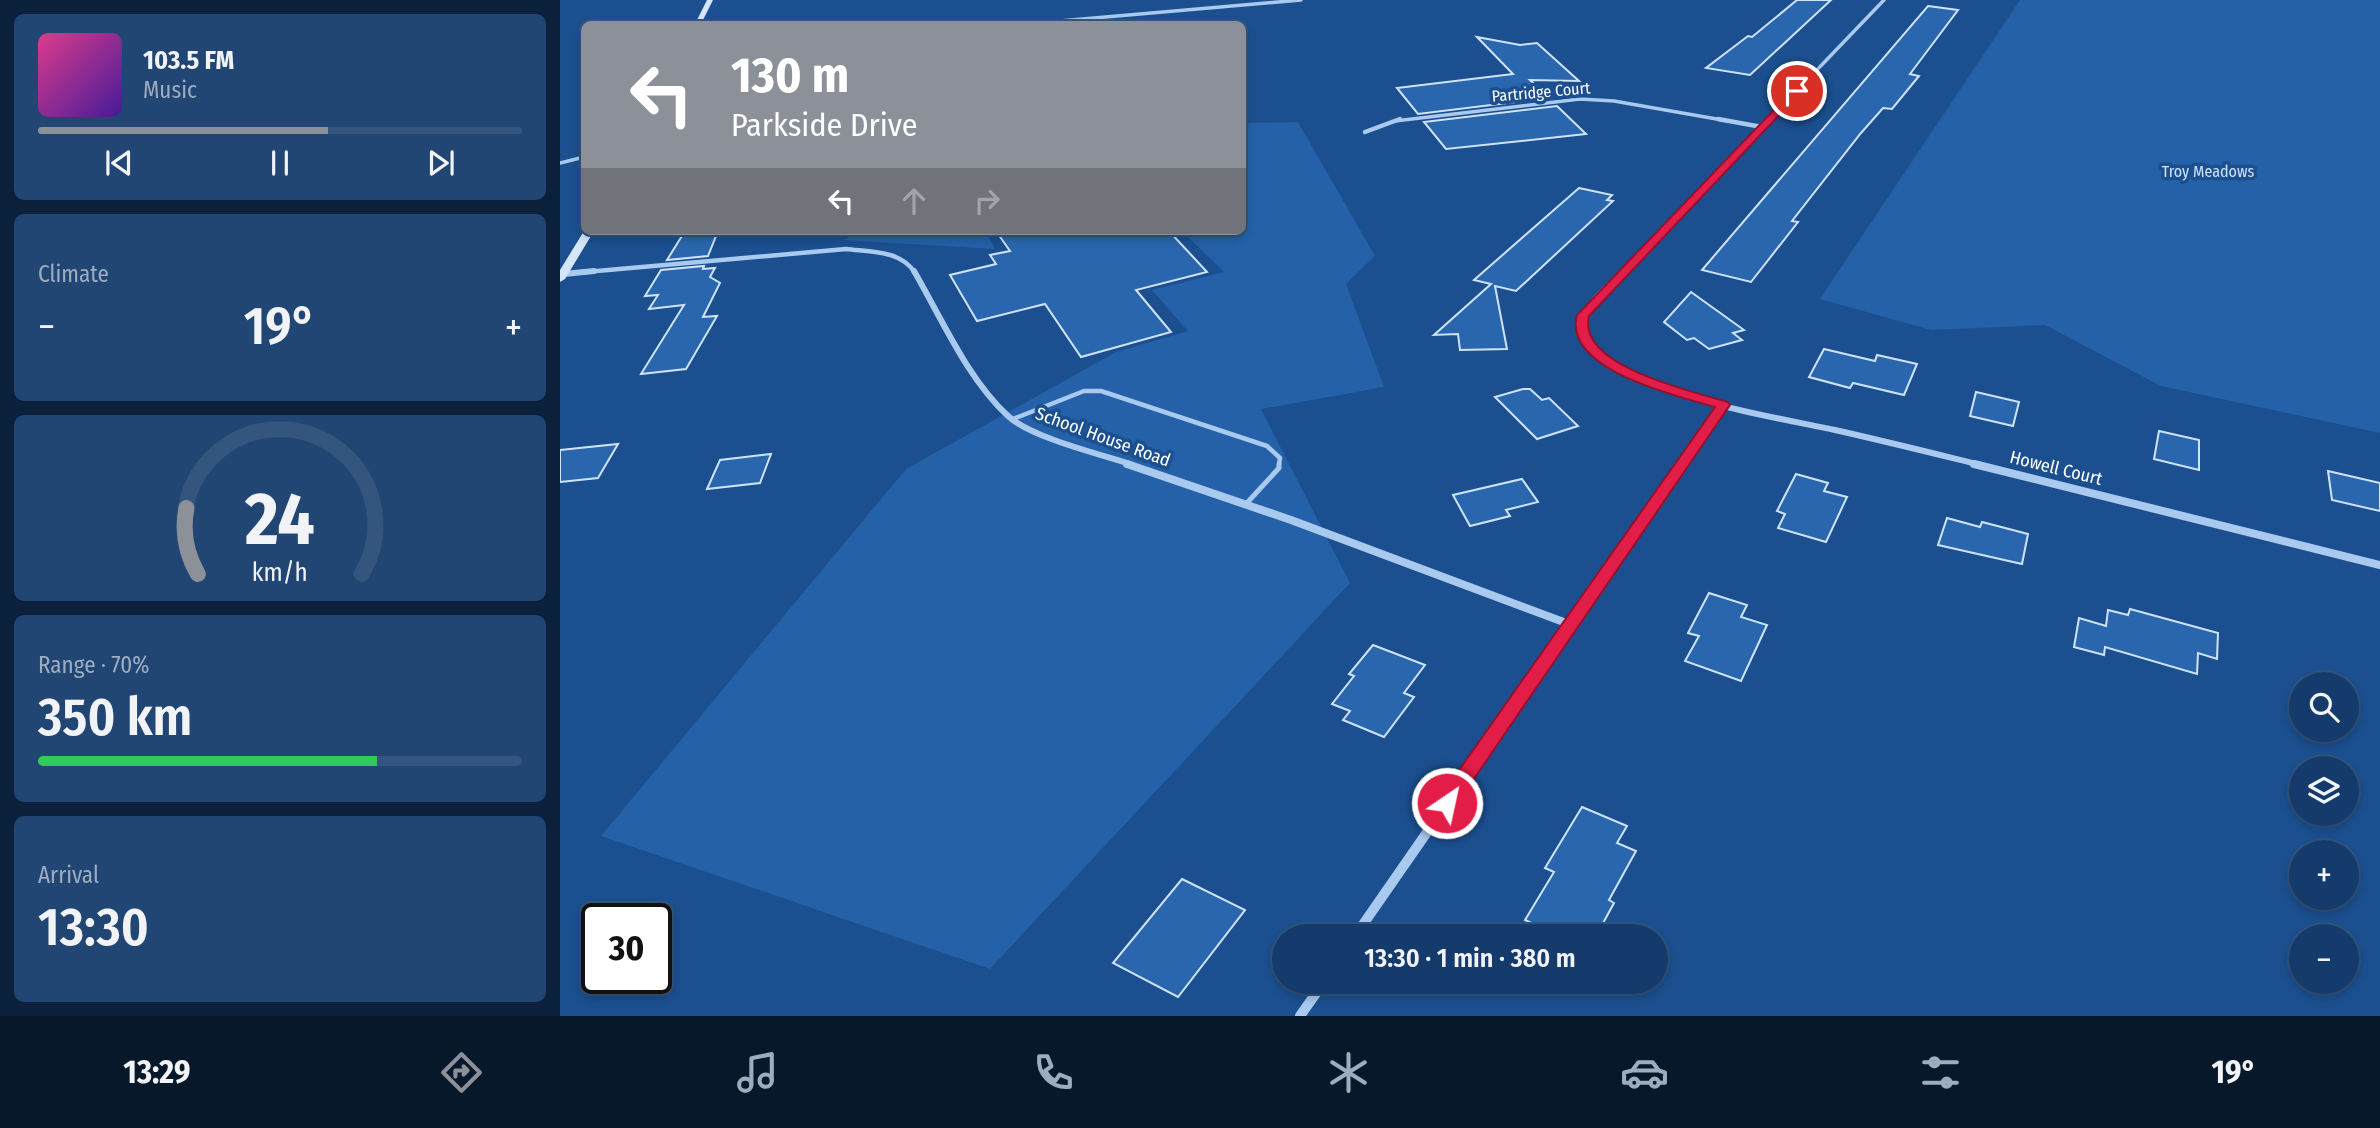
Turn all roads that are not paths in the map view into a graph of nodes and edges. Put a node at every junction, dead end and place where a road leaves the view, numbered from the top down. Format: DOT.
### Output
graph roads {
  1 [pos="710,0"];
  2 [pos="1301,0"];
  3 [pos="1884,0"];
  4 [pos="700,21"];
  5 [pos="1060,21"];
  6 [pos="1762,127"];
  7 [pos="1365,132"];
  8 [pos="581,158"];
  9 [pos="560,163"];
  10 [pos="587,235"];
  11 [pos="562,277"];
  12 [pos="1723,405"];
  13 [pos="1013,419"];
  14 [pos="1246,504"];
  15 [pos="2380,565"];
  16 [pos="1569,624"];
  17 [pos="1363,924"];
  18 [pos="1316,994"];
  19 [pos="1300,1016"];
  1 -- 4 [label="main road"];
  2 -- 5 [label="street"];
  3 -- 6 [label="street, Howell Court"];
  6 -- 7 [label="street, Partridge Court"];
  6 -- 12 [label="street, Howell Court"];
  8 -- 9 [label="lane"];
  10 -- 11 [label="main road"];
  11 -- 13 [label="street, School House Road"];
  12 -- 15 [label="street, Howell Court"];
  12 -- 16 [label="street"];
  13 -- 14 [label="street, School House Road"];
  13 -- 14 [label="lane"];
  14 -- 16 [label="street, School House Road"];
  16 -- 17 [label="street"];
  18 -- 19 [label="street"];
}
